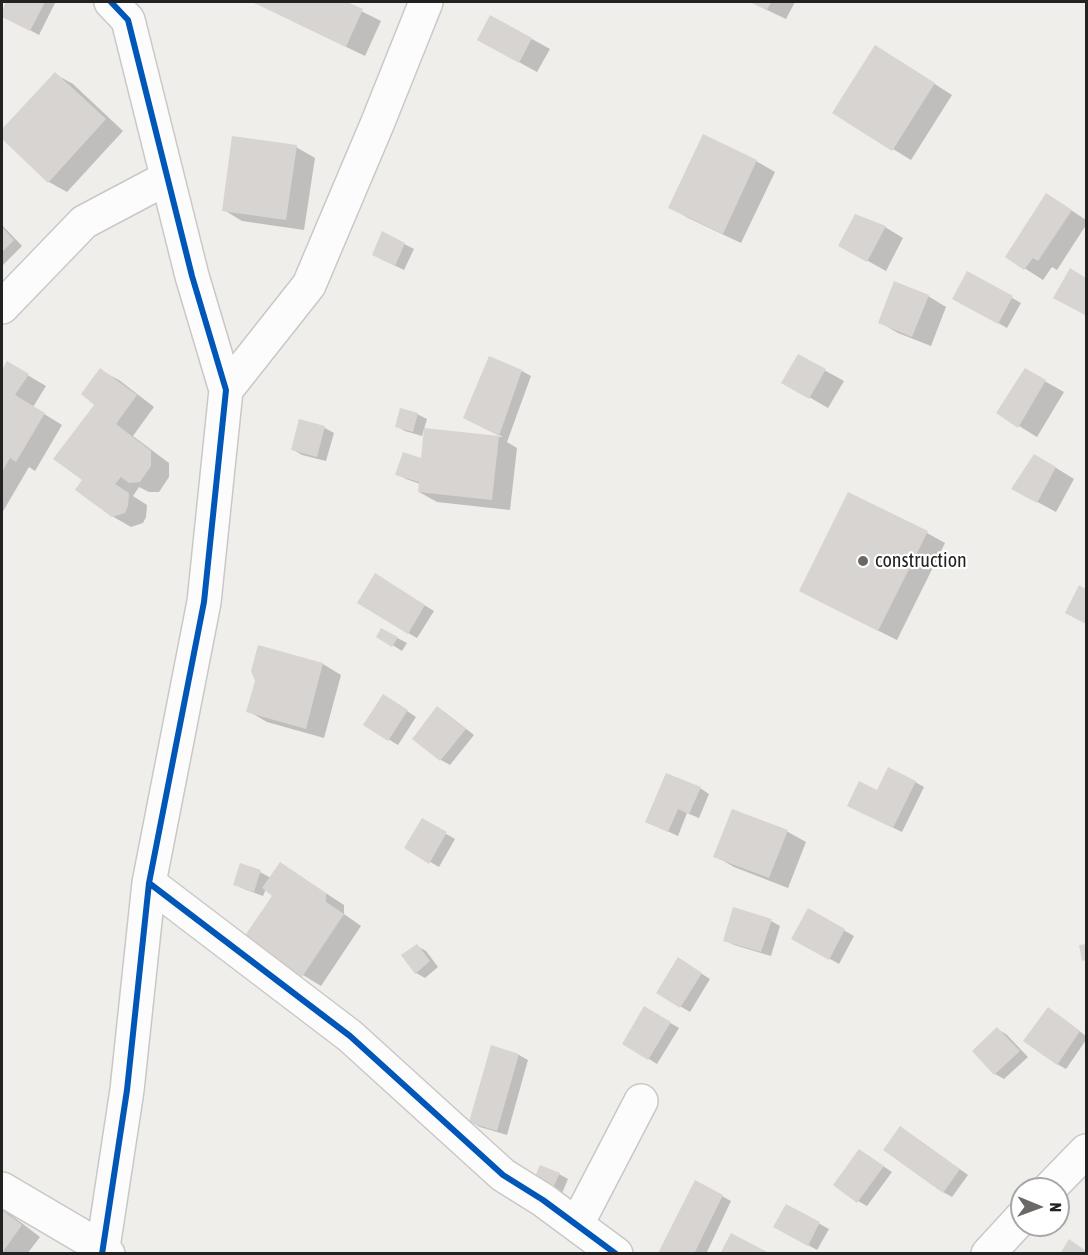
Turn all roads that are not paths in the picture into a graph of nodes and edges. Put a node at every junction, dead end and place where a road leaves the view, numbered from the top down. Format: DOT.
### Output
graph roads {
  1 [pos="111,2"];
  2 [pos="426,2"];
  3 [pos="167,178"];
  4 [pos="2,307"];
  5 [pos="226,390"];
  6 [pos="149,883"];
  7 [pos="641,1101"];
  8 [pos="1086,1151"];
  9 [pos="1061,1177"];
  10 [pos="2,1189"];
  11 [pos="577,1224"];
  12 [pos="1010,1230"];
  13 [pos="105,1252"];
  14 [pos="616,1254"];
  15 [pos="988,1254"];
  1 -- 3 [label="street"];
  2 -- 5 [label="street"];
  3 -- 4 [label="street"];
  3 -- 5 [label="street"];
  5 -- 6 [label="street"];
  6 -- 11 [label="street"];
  6 -- 13 [label="street"];
  7 -- 11 [label="street"];
  8 -- 9 [label="street"];
  10 -- 13 [label="street"];
  11 -- 14 [label="street"];
  12 -- 15 [label="street"];
}
